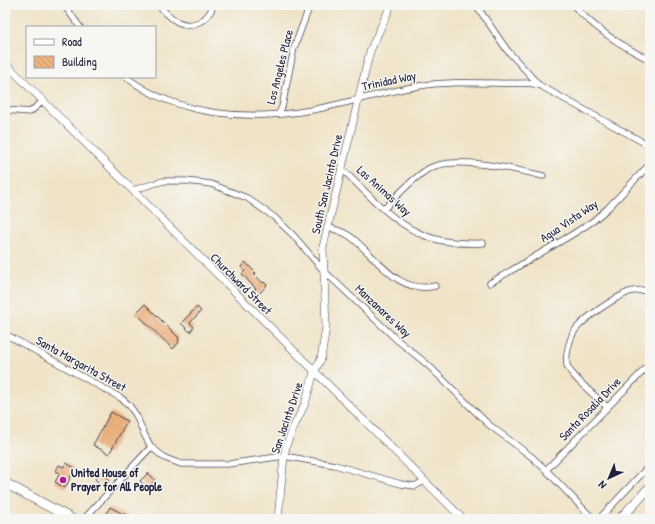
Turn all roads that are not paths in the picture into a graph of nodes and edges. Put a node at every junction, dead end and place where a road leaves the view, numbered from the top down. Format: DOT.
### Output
graph roads {
  1 [pos="64,5"];
  2 [pos="158,5"];
  3 [pos="214,5"];
  4 [pos="310,5"];
  5 [pos="391,5"];
  6 [pos="476,5"];
  7 [pos="573,5"];
  8 [pos="79,26"];
  9 [pos="650,60"];
  10 [pos="5,63"];
  11 [pos="128,78"];
  12 [pos="539,84"];
  13 [pos="360,98"];
  14 [pos="43,101"];
  15 [pos="5,110"];
  16 [pos="279,113"];
  17 [pos="650,146"];
  18 [pos="650,164"];
  19 [pos="341,168"];
  20 [pos="543,176"];
  21 [pos="133,190"];
  22 [pos="384,208"];
  23 [pos="328,227"];
  24 [pos="483,243"];
  25 [pos="323,270"];
  26 [pos="490,283"];
  27 [pos="435,286"];
  28 [pos="650,290"];
  29 [pos="5,334"];
  30 [pos="650,364"];
  31 [pos="314,372"];
  32 [pos="607,407"];
  33 [pos="151,448"];
  34 [pos="284,456"];
  35 [pos="650,465"];
  36 [pos="546,470"];
  37 [pos="424,481"];
  38 [pos="5,483"];
  39 [pos="650,487"];
  40 [pos="72,519"];
  41 [pos="84,519"];
  42 [pos="278,519"];
  43 [pos="463,519"];
  44 [pos="593,519"];
  45 [pos="599,519"];
  46 [pos="620,519"];
  1 -- 8 [label="street"];
  2 -- 3 [label="street"];
  4 -- 16 [label="street, Los Angeles Place"];
  5 -- 13 [label="street, South San Jacinto Drive"];
  6 -- 12 [label="street"];
  7 -- 9 [label="street"];
  10 -- 14 [label="street, Churchward Street"];
  11 -- 16 [label="street, Trinidad Way"];
  12 -- 13 [label="street, Trinidad Way"];
  12 -- 17 [label="street, Trinidad Way"];
  13 -- 16 [label="street, Trinidad Way"];
  13 -- 19 [label="street, South San Jacinto Drive"];
  14 -- 15 [label="street"];
  14 -- 21 [label="street, Churchward Street"];
  18 -- 26 [label="street, Agua Vista Way"];
  19 -- 22 [label="street, Las Animas Way"];
  19 -- 23 [label="street, South San Jacinto Drive"];
  20 -- 22 [label="street"];
  21 -- 25 [label="street, Manzanares Way"];
  21 -- 31 [label="street, Churchward Street"];
  22 -- 24 [label="street, Las Animas Way"];
  23 -- 25 [label="street, South San Jacinto Drive"];
  23 -- 27 [label="street"];
  25 -- 31 [label="street, South San Jacinto Drive"];
  25 -- 36 [label="street, Manzanares Way"];
  28 -- 32 [label="street"];
  29 -- 33 [label="street, Santa Margarita Street"];
  30 -- 32 [label="street, Santa Rosalia Drive"];
  31 -- 34 [label="street, San Jacinto Drive"];
  31 -- 37 [label="street, Churchward Street"];
  32 -- 36 [label="street, Santa Rosalia Drive"];
  33 -- 34 [label="street"];
  33 -- 41 [label="street"];
  34 -- 37 [label="street"];
  34 -- 42 [label="street, San Jacinto Drive"];
  35 -- 45 [label="street"];
  36 -- 44 [label="street, Manzanares Way"];
  37 -- 43 [label="street, Churchward Street"];
  38 -- 40 [label="main road"];
  39 -- 46 [label="main road"];
}
